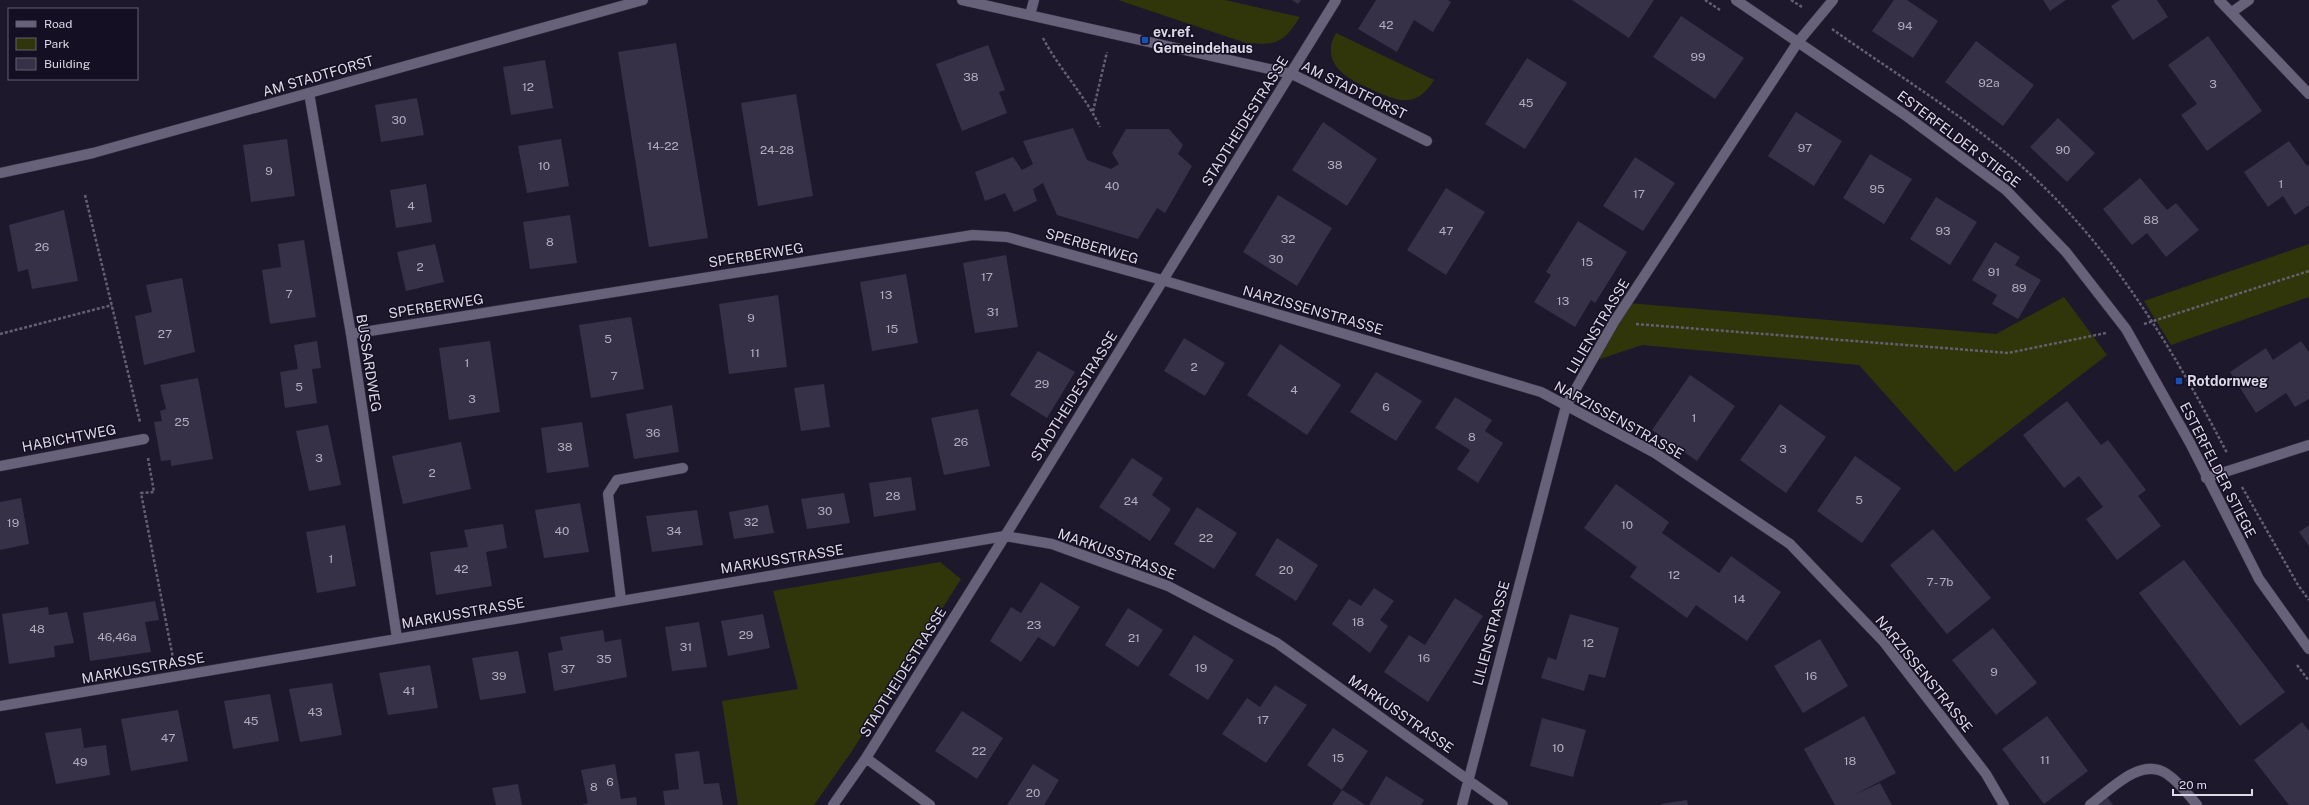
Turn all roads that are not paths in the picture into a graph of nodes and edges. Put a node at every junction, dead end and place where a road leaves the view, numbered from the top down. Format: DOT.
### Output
graph roads {
  1 [pos="643,0"];
  2 [pos="962,0"];
  3 [pos="1034,0"];
  4 [pos="1336,0"];
  5 [pos="1736,0"];
  6 [pos="1833,0"];
  7 [pos="2219,0"];
  8 [pos="2248,0"];
  9 [pos="2232,12"];
  10 [pos="1030,15"];
  11 [pos="1798,42"];
  12 [pos="1292,74"];
  13 [pos="310,93"];
  14 [pos="2309,94"];
  15 [pos="1427,141"];
  16 [pos="0,173"];
  17 [pos="1162,280"];
  18 [pos="351,334"];
  19 [pos="1566,406"];
  20 [pos="144,439"];
  21 [pos="2309,445"];
  22 [pos="0,466"];
  23 [pos="683,468"];
  24 [pos="2206,478"];
  25 [pos="1005,536"];
  26 [pos="621,600"];
  27 [pos="397,638"];
  28 [pos="2309,649"];
  29 [pos="0,706"];
  30 [pos="866,758"];
  31 [pos="1468,779"];
  32 [pos="832,805"];
  33 [pos="930,805"];
  34 [pos="1462,805"];
  35 [pos="1503,805"];
  36 [pos="2004,805"];
  37 [pos="2090,805"];
  38 [pos="2197,805"];
  1 -- 13 [label="street, AM STADTFORST"];
  2 -- 10 [label="street, AM STADTFORST"];
  3 -- 10 [label="street"];
  4 -- 12 [label="street, STADTHEIDESTRASSE"];
  5 -- 11 [label="street, ESTERFELDER STIEGE"];
  6 -- 11 [label="street, LILIENSTRASSE"];
  7 -- 9 [label="street"];
  8 -- 9 [label="street"];
  9 -- 14 [label="street"];
  10 -- 12 [label="street, AM STADTFORST"];
  11 -- 19 [label="street, LILIENSTRASSE"];
  11 -- 24 [label="street, ESTERFELDER STIEGE"];
  12 -- 15 [label="street, AM STADTFORST"];
  12 -- 17 [label="street, STADTHEIDESTRASSE"];
  13 -- 16 [label="street, AM STADTFORST"];
  13 -- 18 [label="street, BUSSARDWEG"];
  17 -- 18 [label="street, SPERBERWEG"];
  17 -- 19 [label="street, NARZISSENSTRASSE"];
  17 -- 25 [label="street, STADTHEIDESTRASSE"];
  18 -- 27 [label="street, BUSSARDWEG"];
  19 -- 31 [label="street, LILIENSTRASSE"];
  19 -- 36 [label="street, NARZISSENSTRASSE"];
  20 -- 22 [label="street, HABICHTWEG"];
  21 -- 24 [label="street"];
  23 -- 26 [label="street"];
  24 -- 28 [label="street, ESTERFELDER STIEGE"];
  25 -- 26 [label="street, MARKUSSTRASSE"];
  25 -- 30 [label="street, STADTHEIDESTRASSE"];
  25 -- 31 [label="street, MARKUSSTRASSE"];
  26 -- 27 [label="street, MARKUSSTRASSE"];
  27 -- 29 [label="street, MARKUSSTRASSE"];
  30 -- 32 [label="street, STADTHEIDESTRASSE"];
  30 -- 33 [label="street"];
  31 -- 34 [label="street, LILIENSTRASSE"];
  31 -- 35 [label="street, MARKUSSTRASSE"];
  37 -- 38 [label="street"];
}
